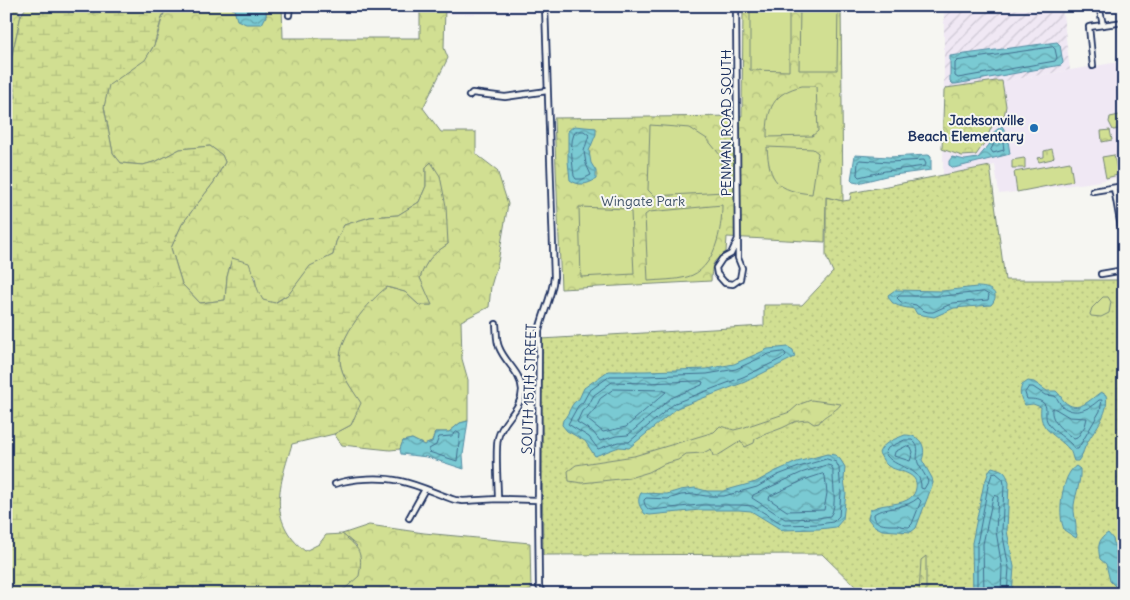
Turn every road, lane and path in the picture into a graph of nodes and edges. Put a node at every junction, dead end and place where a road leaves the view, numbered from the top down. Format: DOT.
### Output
graph roads {
  1 [pos="290,6"];
  2 [pos="545,6"];
  3 [pos="736,6"];
  4 [pos="1099,6"];
  5 [pos="289,15"];
  6 [pos="1124,22"];
  7 [pos="1103,25"];
  8 [pos="1093,66"];
  9 [pos="547,91"];
  10 [pos="469,96"];
  11 [pos="1124,186"];
  12 [pos="1114,188"];
  13 [pos="1093,192"];
  14 [pos="738,239"];
  15 [pos="1124,244"];
  16 [pos="727,257"];
  17 [pos="740,263"];
  18 [pos="1124,270"];
  19 [pos="1101,274"];
  20 [pos="496,324"];
  21 [pos="335,484"];
  22 [pos="425,489"];
  23 [pos="498,499"];
  24 [pos="538,500"];
  25 [pos="409,518"];
  26 [pos="542,594"];
  1 -- 5 [label="street"];
  2 -- 9 [label="street, SOUTH 15TH STREET"];
  3 -- 14 [label="street, PENMAN ROAD SOUTH"];
  4 -- 7 [label="street"];
  6 -- 7 [label="street"];
  7 -- 8 [label="street"];
  9 -- 10 [label="street"];
  9 -- 24 [label="street, SOUTH 15TH STREET"];
  11 -- 12 [label="street"];
  12 -- 13 [label="street"];
  12 -- 15 [label="street"];
  14 -- 16 [label="street, PENMAN ROAD SOUTH"];
  14 -- 17 [label="street, PENMAN ROAD SOUTH"];
  16 -- 17 [label="street"];
  16 -- 17 [label="street, PENMAN ROAD SOUTH"];
  18 -- 19 [label="street"];
  20 -- 23 [label="street"];
  21 -- 22 [label="street"];
  22 -- 23 [label="street"];
  22 -- 25 [label="street"];
  23 -- 24 [label="street"];
  24 -- 26 [label="street, SOUTH 15TH STREET"];
}
